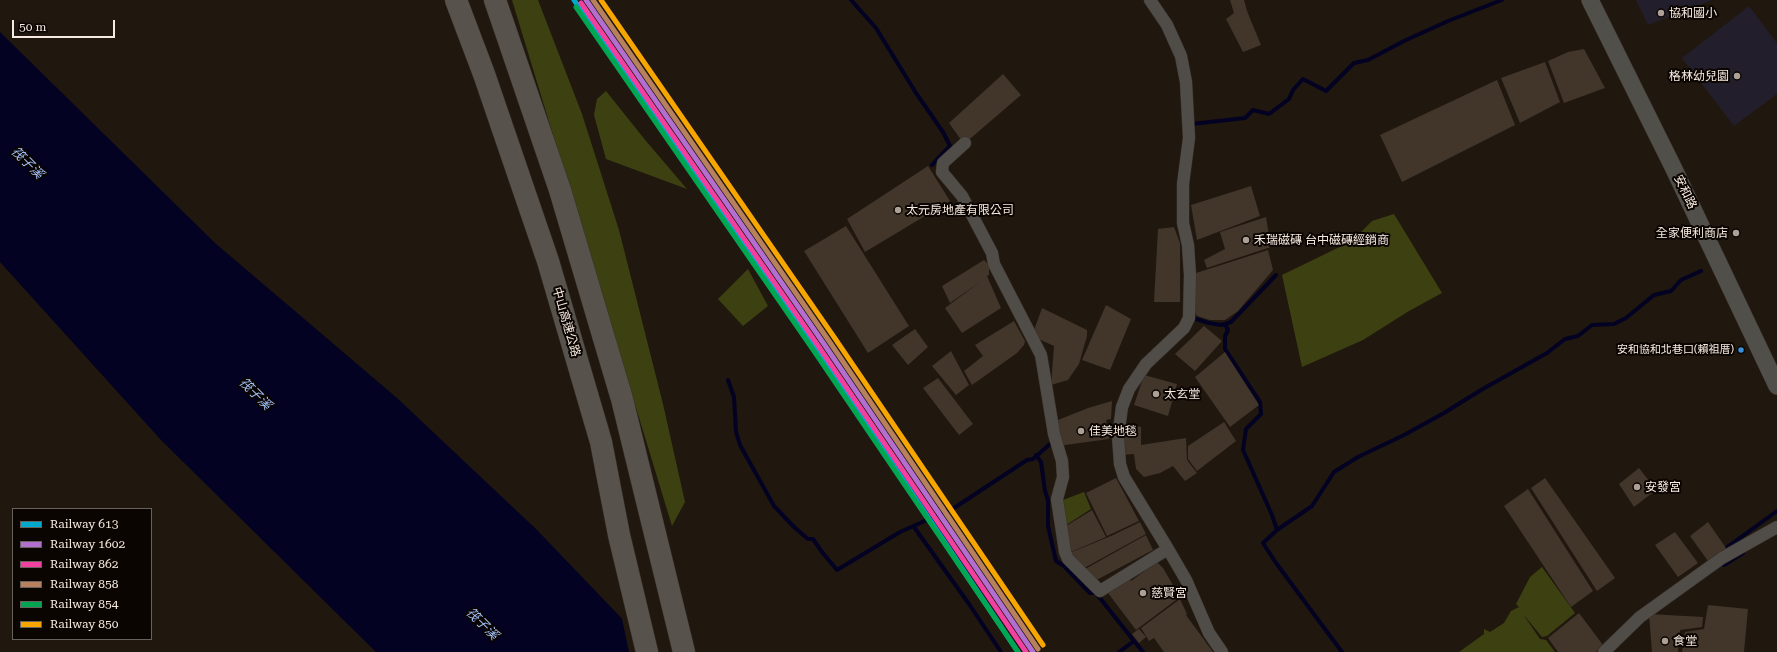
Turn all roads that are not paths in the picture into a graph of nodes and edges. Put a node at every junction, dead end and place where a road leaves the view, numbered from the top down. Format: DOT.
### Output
graph roads {
  1 [pos="456,0"];
  2 [pos="495,0"];
  3 [pos="1150,0"];
  4 [pos="1590,0"];
  5 [pos="965,143"];
  6 [pos="1777,386"];
  7 [pos="1777,527"];
  8 [pos="1168,549"];
  9 [pos="647,652"];
  10 [pos="684,652"];
  11 [pos="1222,652"];
  12 [pos="1604,652"];
  1 -- 9 [label="highway, 中山高速公路"];
  2 -- 10 [label="highway"];
  3 -- 8 [label="street"];
  4 -- 6 [label="main road, 安和路"];
  5 -- 8 [label="street"];
  7 -- 12 [label="street"];
  8 -- 11 [label="street"];
}
